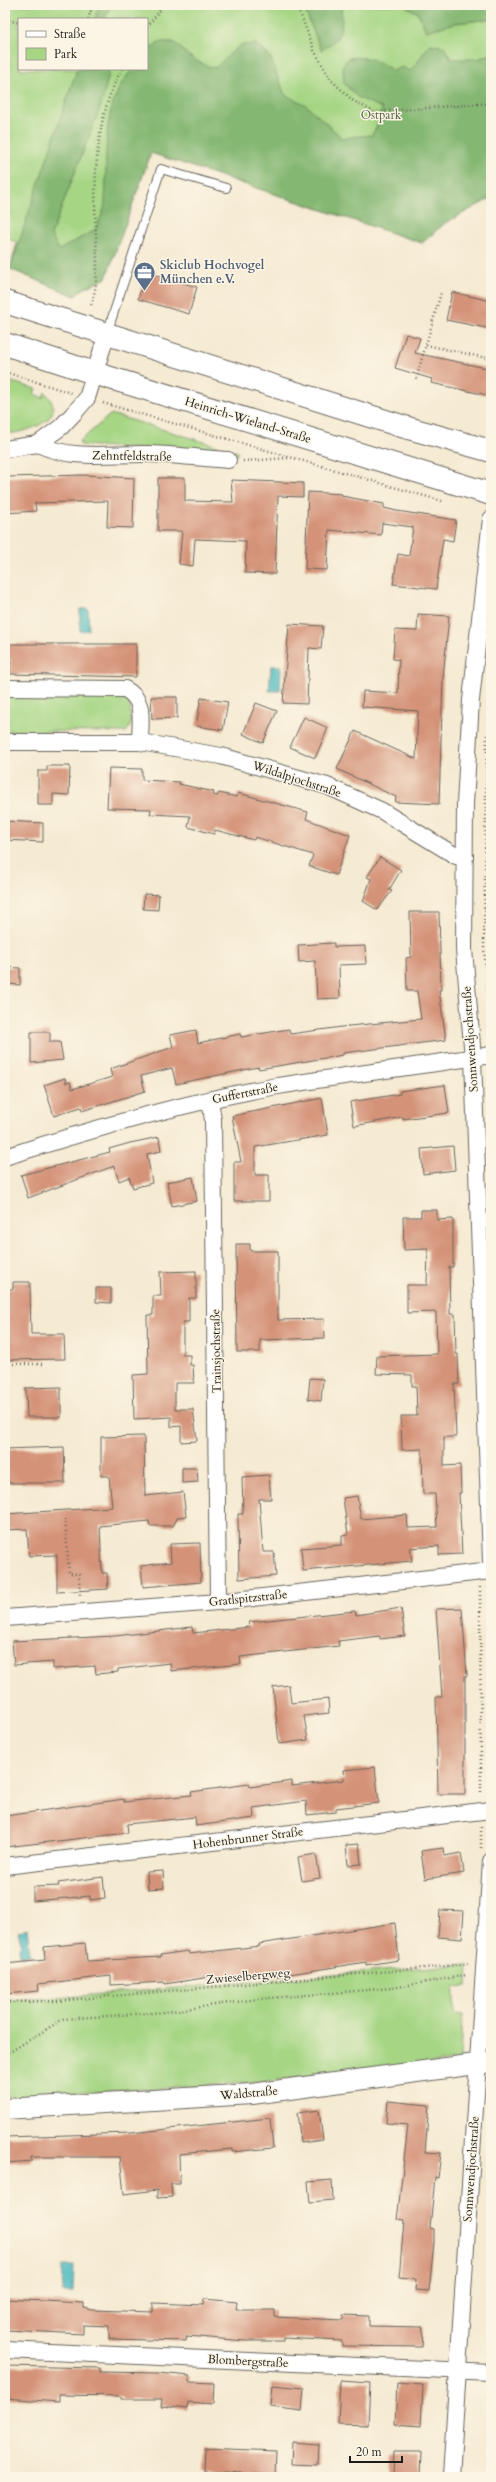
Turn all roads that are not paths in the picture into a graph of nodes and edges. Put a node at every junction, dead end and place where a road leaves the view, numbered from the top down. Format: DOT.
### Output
graph roads {
  1 [pos="226,188"];
  2 [pos="5,302"];
  3 [pos="107,333"];
  4 [pos="5,344"];
  5 [pos="94,374"];
  6 [pos="38,444"];
  7 [pos="5,449"];
  8 [pos="491,450"];
  9 [pos="228,460"];
  10 [pos="491,494"];
  11 [pos="491,518"];
  12 [pos="5,688"];
  13 [pos="5,742"];
  14 [pos="140,742"];
  15 [pos="465,857"];
  16 [pos="491,1055"];
  17 [pos="473,1058"];
  18 [pos="210,1100"];
  19 [pos="5,1157"];
  20 [pos="491,1561"];
  21 [pos="486,1573"];
  22 [pos="218,1602"];
  23 [pos="5,1618"];
  24 [pos="486,1810"];
  25 [pos="486,1857"];
  26 [pos="5,1866"];
  27 [pos="484,2063"];
  28 [pos="5,2109"];
  29 [pos="5,2350"];
  30 [pos="456,2370"];
  31 [pos="491,2372"];
  32 [pos="451,2477"];
  1 -- 3 [label="lane"];
  2 -- 3 [label="main road"];
  3 -- 5 [label="street"];
  3 -- 8 [label="main road"];
  4 -- 5 [label="main road, Heinrich-Wieland-Straße"];
  5 -- 6 [label="street"];
  5 -- 10 [label="main road, Heinrich-Wieland-Straße"];
  6 -- 7 [label="street"];
  6 -- 9 [label="street, Zehntfeldstraße"];
  11 -- 15 [label="street, Sonnwendjochstraße"];
  12 -- 14 [label="street"];
  13 -- 14 [label="street, Wildalpjochstraße"];
  14 -- 15 [label="street, Wildalpjochstraße"];
  15 -- 17 [label="street, Sonnwendjochstraße"];
  16 -- 17 [label="street, Guffertstraße"];
  17 -- 18 [label="street, Guffertstraße"];
  17 -- 20 [label="street, Sonnwendjochstraße"];
  18 -- 19 [label="street, Guffertstraße"];
  18 -- 22 [label="street, Trainsjochstraße"];
  21 -- 22 [label="street, Gratlspitzstraße"];
  22 -- 23 [label="street, Gratlspitzstraße"];
  24 -- 26 [label="street, Hohenbrunner Straße"];
  25 -- 27 [label="street, Sonnwendjochstraße"];
  27 -- 28 [label="street, Waldstraße"];
  27 -- 30 [label="street, Sonnwendjochstraße"];
  29 -- 30 [label="street, Blombergstraße"];
  30 -- 31 [label="street, Blombergstraße"];
  30 -- 32 [label="street, Sonnwendjochstraße"];
}
